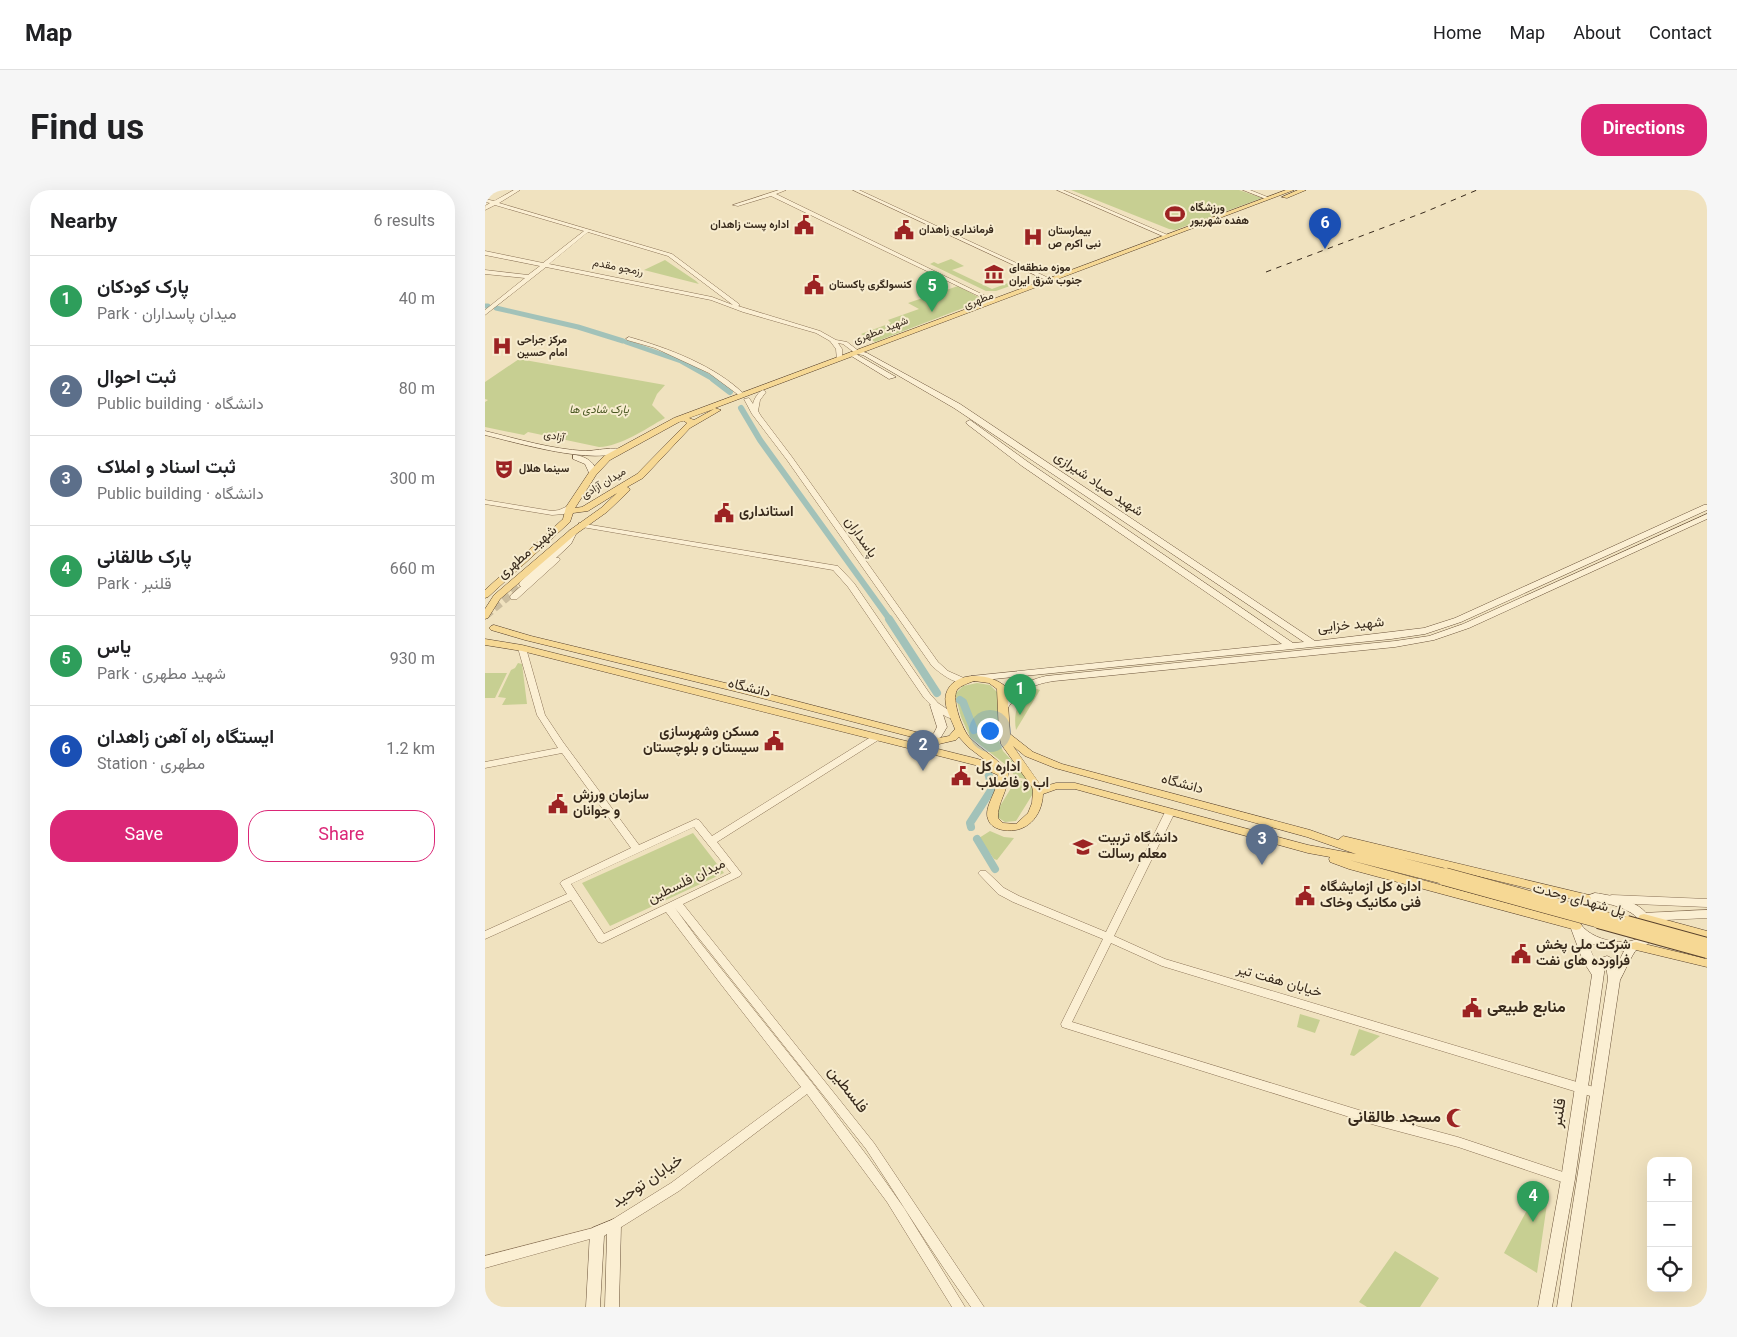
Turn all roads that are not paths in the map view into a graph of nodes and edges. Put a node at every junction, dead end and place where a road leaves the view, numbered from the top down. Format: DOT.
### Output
graph roads {
  1 [pos="518,190"];
  2 [pos="785,190"];
  3 [pos="855,190"];
  4 [pos="1061,190"];
  5 [pos="1067,190"];
  6 [pos="1245,190"];
  7 [pos="1257,190"];
  8 [pos="1291,190"];
  9 [pos="1303,190"];
  10 [pos="772,194"];
  11 [pos="1273,198"];
  12 [pos="485,200"];
  13 [pos="494,203"];
  14 [pos="736,205"];
  15 [pos="485,208"];
  16 [pos="588,230"];
  17 [pos="1170,235"];
  18 [pos="485,252"];
  19 [pos="545,265"];
  20 [pos="485,272"];
  21 [pos="529,277"];
  22 [pos="1050,280"];
  23 [pos="994,303"];
  24 [pos="745,311"];
  25 [pos="485,313"];
  26 [pos="629,339"];
  27 [pos="833,340"];
  28 [pos="858,355"];
  29 [pos="839,359"];
  30 [pos="763,392"];
  31 [pos="744,396"];
  32 [pos="754,413"];
  33 [pos="677,420"];
  34 [pos="690,426"];
  35 [pos="485,433"];
  36 [pos="485,438"];
  37 [pos="619,450"];
  38 [pos="593,473"];
  39 [pos="640,476"];
  40 [pos="487,504"];
  41 [pos="570,507"];
  42 [pos="1707,507"];
  43 [pos="1707,516"];
  44 [pos="567,520"];
  45 [pos="582,525"];
  46 [pos="559,528"];
  47 [pos="573,532"];
  48 [pos="530,554"];
  49 [pos="543,557"];
  50 [pos="555,560"];
  51 [pos="523,584"];
  52 [pos="485,595"];
  53 [pos="513,597"];
  54 [pos="485,618"];
  55 [pos="494,628"];
  56 [pos="485,640"];
  57 [pos="1313,644"];
  58 [pos="1291,646"];
  59 [pos="522,648"];
  60 [pos="1261,652"];
  61 [pos="973,678"];
  62 [pos="963,681"];
  63 [pos="935,705"];
  64 [pos="1004,707"];
  65 [pos="955,717"];
  66 [pos="959,730"];
  67 [pos="1004,734"];
  68 [pos="877,738"];
  69 [pos="931,738"];
  70 [pos="564,750"];
  71 [pos="485,765"];
  72 [pos="1003,773"];
  73 [pos="1039,792"];
  74 [pos="1170,812"];
  75 [pos="1310,834"];
  76 [pos="711,841"];
  77 [pos="637,849"];
  78 [pos="1308,849"];
  79 [pos="1358,854"];
  80 [pos="983,873"];
  81 [pos="1445,876"];
  82 [pos="1535,888"];
  83 [pos="573,895"];
  84 [pos="1585,898"];
  85 [pos="1606,899"];
  86 [pos="1707,903"];
  87 [pos="672,905"];
  88 [pos="1531,914"];
  89 [pos="1707,914"];
  90 [pos="1644,917"];
  91 [pos="1576,926"];
  92 [pos="1687,929"];
  93 [pos="485,934"];
  94 [pos="1707,934"];
  95 [pos="1109,938"];
  96 [pos="1707,944"];
  97 [pos="1635,946"];
  98 [pos="1707,952"];
  99 [pos="1689,958"];
  100 [pos="1707,963"];
  101 [pos="1598,975"];
  102 [pos="1614,980"];
  103 [pos="809,1087"];
  104 [pos="1582,1088"];
  105 [pos="1597,1094"];
  106 [pos="870,1146"];
  107 [pos="858,1153"];
  108 [pos="1568,1179"];
  109 [pos="614,1225"];
  110 [pos="597,1232"];
  111 [pos="485,1262"];
  112 [pos="593,1307"];
  113 [pos="612,1307"];
  114 [pos="959,1307"];
  115 [pos="978,1307"];
  116 [pos="1545,1307"];
  117 [pos="1564,1307"];
  1 -- 13 [label="street"];
  2 -- 10 [label="street"];
  3 -- 22 [label="street"];
  4 -- 17 [label="street"];
  5 -- 17 [label="street"];
  6 -- 11 [label="street"];
  7 -- 11 [label="street"];
  8 -- 11 [label="main road"];
  9 -- 11 [label="main road, مطهری"];
  10 -- 14 [label="street"];
  10 -- 23 [label="street"];
  11 -- 17 [label="main road"];
  11 -- 23 [label="main road, مطهری"];
  12 -- 13 [label="street"];
  13 -- 15 [label="street"];
  13 -- 16 [label="street"];
  16 -- 19 [label="street"];
  16 -- 24 [label="street"];
  17 -- 22 [label="main road"];
  18 -- 19 [label="street, رزمجو مقدم"];
  19 -- 21 [label="street"];
  19 -- 24 [label="street, رزمجو مقدم"];
  20 -- 21 [label="street"];
  21 -- 25 [label="street"];
  22 -- 23 [label="main road"];
  23 -- 28 [label="main road, مطهری"];
  24 -- 27 [label="street"];
  26 -- 31 [label="street, پاسداران"];
  27 -- 28 [label="street"];
  27 -- 29 [label="street"];
  28 -- 29 [label="main road, شهید مطهری"];
  28 -- 30 [label="main road, مطهری"];
  28 -- 57 [label="main road, شهید صیاد شیرازی"];
  28 -- 58 [label="main road, شهید صیاد شیرازی"];
  29 -- 31 [label="main road, شهید مطهری"];
  30 -- 31 [label="main road, مطهری"];
  30 -- 32 [label="street"];
  31 -- 32 [label="street, پاسداران"];
  31 -- 33 [label="main road, شهید مطهری"];
  31 -- 34 [label="main road, شهید مطهری"];
  32 -- 62 [label="street, پاسداران"];
  33 -- 34 [label="main road"];
  33 -- 37 [label="main road, میدان آزادی"];
  34 -- 39 [label="main road, میدان آزادی"];
  35 -- 37 [label="main road, آزادی"];
  36 -- 38 [label="main road, آزادی"];
  37 -- 38 [label="main road, میدان آزادی"];
  38 -- 41 [label="main road, میدان آزادی"];
  39 -- 41 [label="main road, میدان آزادی"];
  39 -- 45 [label="main road, شهید مطهری"];
  40 -- 41 [label="street"];
  40 -- 46 [label="street"];
  41 -- 44 [label="main road, شهید مطهری"];
  42 -- 57 [label="main road, شهید خزایی"];
  43 -- 60 [label="main road, شهید خزایی"];
  44 -- 45 [label="main road"];
  44 -- 46 [label="main road, شهید مطهری"];
  45 -- 47 [label="main road, شهید مطهری"];
  45 -- 63 [label="street"];
  46 -- 48 [label="main road, شهید مطهری"];
  47 -- 49 [label="main road, شهید مطهری"];
  47 -- 51 [label="main road"];
  48 -- 49 [label="main road"];
  48 -- 52 [label="main road, شهید مطهری"];
  49 -- 54 [label="main road, شهید مطهری"];
  50 -- 53 [label="street"];
  54 -- 55 [label="main road"];
  55 -- 56 [label="main road"];
  55 -- 69 [label="main road, دانشگاه"];
  56 -- 59 [label="main road, دانشگاه"];
  57 -- 58 [label="main road, شهید خزایی"];
  58 -- 60 [label="main road, شهید خزایی"];
  59 -- 68 [label="main road, دانشگاه"];
  59 -- 70 [label="street"];
  60 -- 61 [label="main road, شهید خزایی"];
  60 -- 64 [label="main road, شهید خزایی"];
  61 -- 62 [label="main road"];
  61 -- 64 [label="main road"];
  62 -- 65 [label="main road"];
  63 -- 65 [label="street"];
  63 -- 69 [label="main road"];
  64 -- 67 [label="main road"];
  65 -- 66 [label="main road"];
  66 -- 69 [label="main road, دانشگاه"];
  66 -- 72 [label="main road"];
  67 -- 73 [label="main road"];
  67 -- 75 [label="main road, دانشگاه"];
  68 -- 72 [label="main road, دانشگاه"];
  68 -- 76 [label="street"];
  70 -- 71 [label="street"];
  70 -- 77 [label="street"];
  72 -- 73 [label="main road"];
  73 -- 74 [label="main road, دانشگاه"];
  74 -- 78 [label="main road, دانشگاه"];
  74 -- 95 [label="street"];
  75 -- 79 [label="main road, دانشگاه"];
  75 -- 82 [label="main road"];
  76 -- 77 [label="street, میدان فلسطین"];
  76 -- 87 [label="street, میدان فلسطین"];
  77 -- 83 [label="street, میدان فلسطین"];
  78 -- 79 [label="main road, دانشگاه"];
  78 -- 88 [label="main road"];
  79 -- 81 [label="main road"];
  80 -- 95 [label="street, خیابان هفت تیر"];
  81 -- 96 [label="main road, پل شهدای وحدت, bridge"];
  81 -- 98 [label="main road, پل شهدای وحدت, bridge"];
  82 -- 84 [label="main road"];
  82 -- 88 [label="main road"];
  83 -- 87 [label="street, میدان فلسطین"];
  83 -- 93 [label="street"];
  84 -- 85 [label="main road"];
  84 -- 91 [label="main road"];
  85 -- 86 [label="street"];
  85 -- 90 [label="main road"];
  87 -- 103 [label="street, فلسطین"];
  87 -- 106 [label="street, فلسطین"];
  88 -- 91 [label="main road"];
  89 -- 90 [label="street"];
  90 -- 92 [label="main road"];
  90 -- 97 [label="main road"];
  91 -- 97 [label="main road"];
  91 -- 101 [label="main road"];
  92 -- 94 [label="main road"];
  92 -- 99 [label="main road"];
  95 -- 104 [label="street, خیابان هفت تیر"];
  95 -- 108 [label="street"];
  97 -- 99 [label="main road"];
  97 -- 102 [label="main road"];
  99 -- 100 [label="main road"];
  101 -- 102 [label="main road"];
  101 -- 104 [label="main road, قلنبر"];
  102 -- 105 [label="main road"];
  103 -- 107 [label="street, فلسطین"];
  103 -- 109 [label="street, خیابان توحید"];
  104 -- 105 [label="street, خیابان هفت تیر"];
  104 -- 108 [label="main road, قلنبر"];
  105 -- 117 [label="main road"];
  106 -- 107 [label="street"];
  106 -- 115 [label="street, فلسطین"];
  107 -- 114 [label="street, فلسطین"];
  108 -- 116 [label="main road, قلنبر"];
  109 -- 110 [label="main road, خیابان توحید"];
  109 -- 113 [label="main road"];
  110 -- 111 [label="street, خیابان توحید"];
  110 -- 112 [label="main road"];
}
